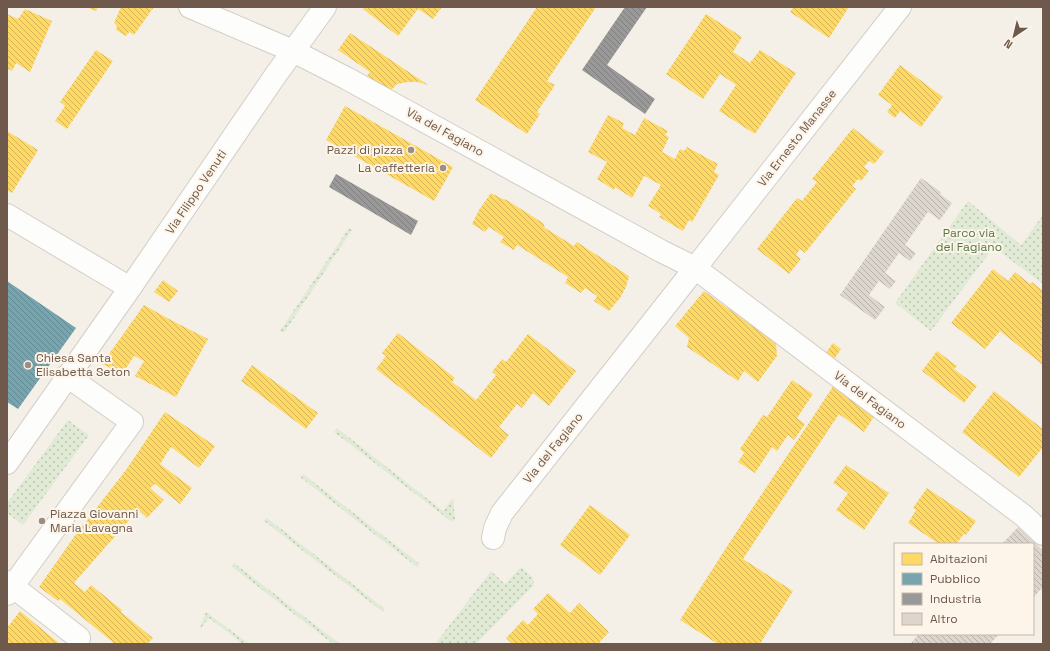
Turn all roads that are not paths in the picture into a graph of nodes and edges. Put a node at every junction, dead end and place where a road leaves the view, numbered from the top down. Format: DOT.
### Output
graph roads {
  1 [pos="190,7"];
  2 [pos="325,7"];
  3 [pos="900,7"];
  4 [pos="293,51"];
  5 [pos="7,215"];
  6 [pos="695,268"];
  7 [pos="130,288"];
  8 [pos="68,376"];
  9 [pos="7,463"];
  10 [pos="1043,534"];
  11 [pos="493,538"];
  12 [pos="9,588"];
  13 [pos="79,638"];
  1 -- 4 [label="street, Via del Fagiano"];
  2 -- 4 [label="street, Via Filippo Venuti"];
  3 -- 6 [label="street, Via Ernesto Manasse"];
  4 -- 6 [label="street, Via del Fagiano"];
  4 -- 7 [label="street, Via Filippo Venuti"];
  5 -- 7 [label="street"];
  6 -- 10 [label="street, Via del Fagiano"];
  6 -- 11 [label="street, Via del Fagiano"];
  7 -- 8 [label="street, Via Filippo Venuti"];
  8 -- 9 [label="street"];
  8 -- 12 [label="street"];
  12 -- 13 [label="street"];
}
